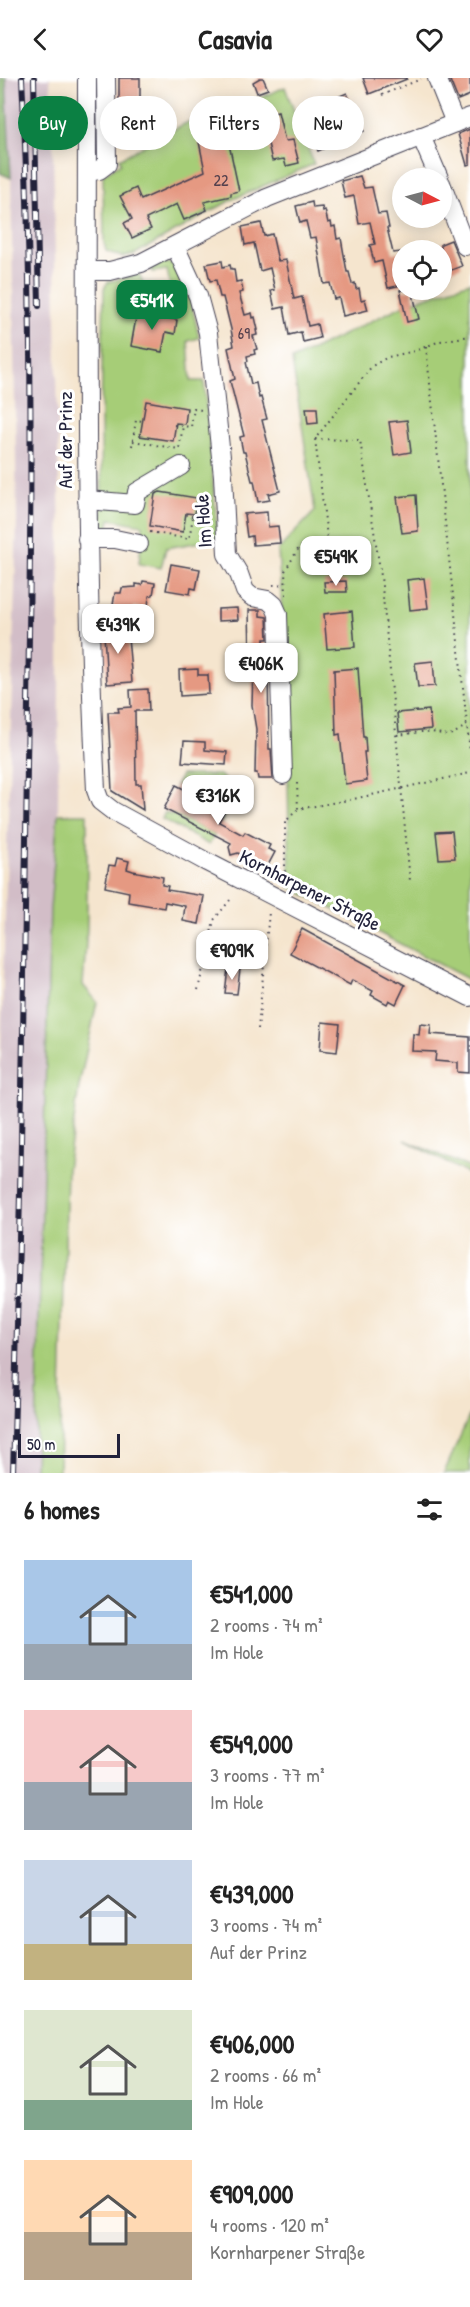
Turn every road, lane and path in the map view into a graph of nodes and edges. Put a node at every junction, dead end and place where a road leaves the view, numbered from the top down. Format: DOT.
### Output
graph roads {
  1 [pos="87,78"];
  2 [pos="106,78"];
  3 [pos="423,78"];
  4 [pos="437,78"];
  5 [pos="382,95"];
  6 [pos="462,120"];
  7 [pos="421,136"];
  8 [pos="435,168"];
  9 [pos="87,172"];
  10 [pos="452,212"];
  11 [pos="175,246"];
  12 [pos="465,246"];
  13 [pos="87,271"];
  14 [pos="470,336"];
  15 [pos="426,347"];
  16 [pos="216,412"];
  17 [pos="142,421"];
  18 [pos="174,424"];
  19 [pos="183,426"];
  20 [pos="315,439"];
  21 [pos="133,441"];
  22 [pos="132,446"];
  23 [pos="181,466"];
  24 [pos="87,500"];
  25 [pos="184,515"];
  26 [pos="193,517"];
  27 [pos="203,518"];
  28 [pos="87,539"];
  29 [pos="139,544"];
  30 [pos="286,596"];
  31 [pos="467,725"];
  32 [pos="397,735"];
  33 [pos="470,752"];
  34 [pos="470,773"];
  35 [pos="290,775"];
  36 [pos="403,789"];
  37 [pos="100,801"];
  38 [pos="298,809"];
  39 [pos="410,881"];
  40 [pos="276,898"];
  41 [pos="230,900"];
  42 [pos="198,990"];
  43 [pos="470,997"];
  44 [pos="258,1029"];
  1 -- 9 [label="street, Auf der Prinz"];
  2 -- 9 [label="street"];
  3 -- 5 [label="path"];
  4 -- 6 [label="street"];
  6 -- 7 [label="street"];
  7 -- 8 [label="street"];
  7 -- 11 [label="street"];
  9 -- 13 [label="street, Auf der Prinz"];
  10 -- 12 [label="street"];
  11 -- 13 [label="street"];
  11 -- 16 [label="street, Im Hole"];
  13 -- 24 [label="street, Auf der Prinz"];
  14 -- 15 [label="path"];
  15 -- 20 [label="path"];
  15 -- 31 [label="path"];
  16 -- 19 [label="path"];
  16 -- 35 [label="street, Im Hole"];
  17 -- 21 [label="path"];
  18 -- 19 [label="path"];
  19 -- 21 [label="path"];
  20 -- 30 [label="path"];
  20 -- 32 [label="path"];
  21 -- 22 [label="path"];
  23 -- 24 [label="street"];
  24 -- 28 [label="street, Auf der Prinz"];
  25 -- 26 [label="path"];
  26 -- 27 [label="path"];
  26 -- 29 [label="path"];
  28 -- 29 [label="street"];
  28 -- 37 [label="street, Auf der Prinz"];
  31 -- 32 [label="path"];
  31 -- 33 [label="path"];
  32 -- 36 [label="path"];
  34 -- 36 [label="path"];
  35 -- 38 [label="path"];
  36 -- 38 [label="path"];
  36 -- 39 [label="path"];
  37 -- 40 [label="street, Kornharpener Straße"];
  38 -- 40 [label="path"];
  40 -- 43 [label="street, Kornharpener Straße"];
  40 -- 44 [label="path"];
  41 -- 42 [label="path"];
}
